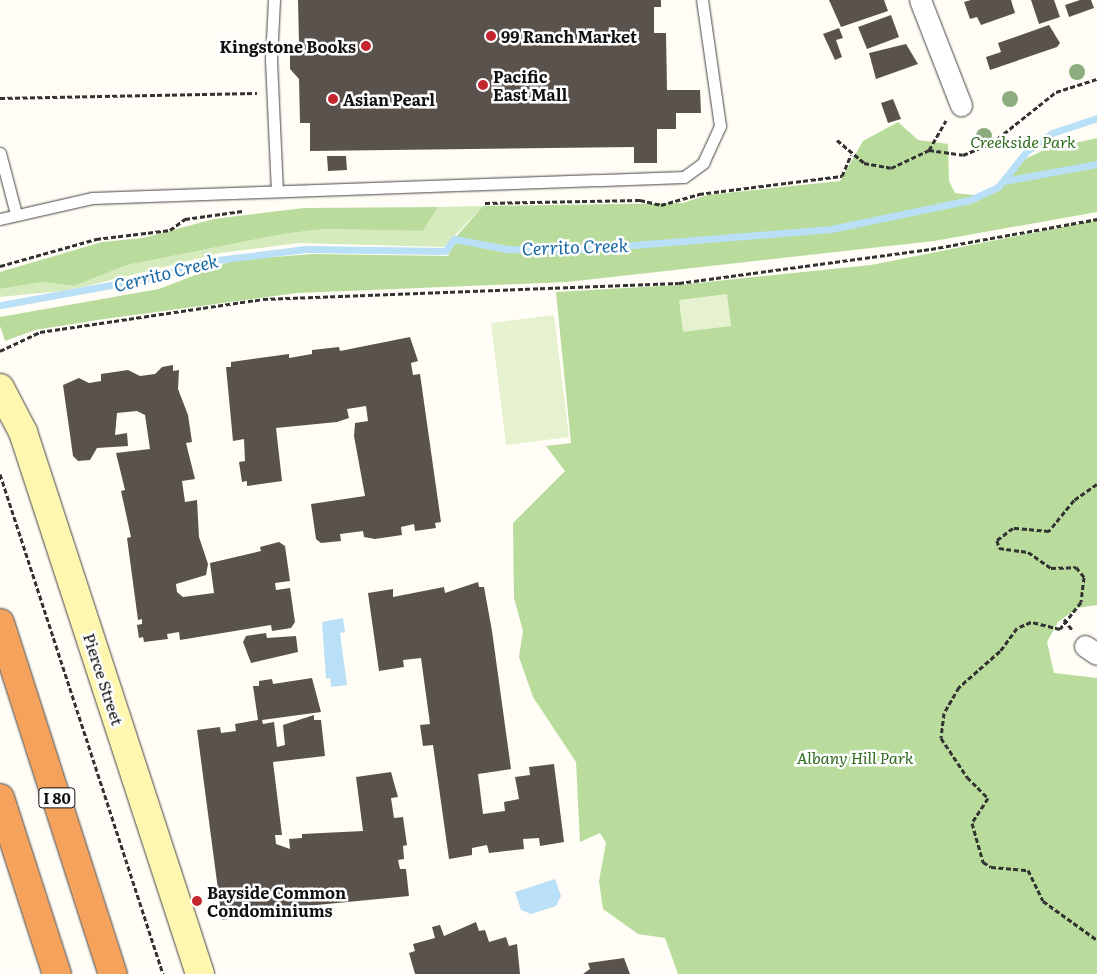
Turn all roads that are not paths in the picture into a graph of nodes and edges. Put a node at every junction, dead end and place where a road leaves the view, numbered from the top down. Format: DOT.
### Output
graph roads {
  1 [pos="274,0"];
  2 [pos="702,0"];
  3 [pos="920,0"];
  4 [pos="961,105"];
  5 [pos="0,153"];
  6 [pos="277,191"];
  7 [pos="16,214"];
  8 [pos="0,219"];
  9 [pos="0,388"];
  10 [pos="0,623"];
  11 [pos="0,798"];
  12 [pos="57,974"];
  13 [pos="113,974"];
  14 [pos="200,974"];
  1 -- 6 [label="lane"];
  2 -- 6 [label="lane"];
  3 -- 4 [label="street"];
  5 -- 7 [label="lane"];
  6 -- 7 [label="lane"];
  7 -- 8 [label="lane"];
  9 -- 14 [label="street, Pierce Street"];
  10 -- 13 [label="highway, I 80"];
  11 -- 12 [label="highway"];
}
